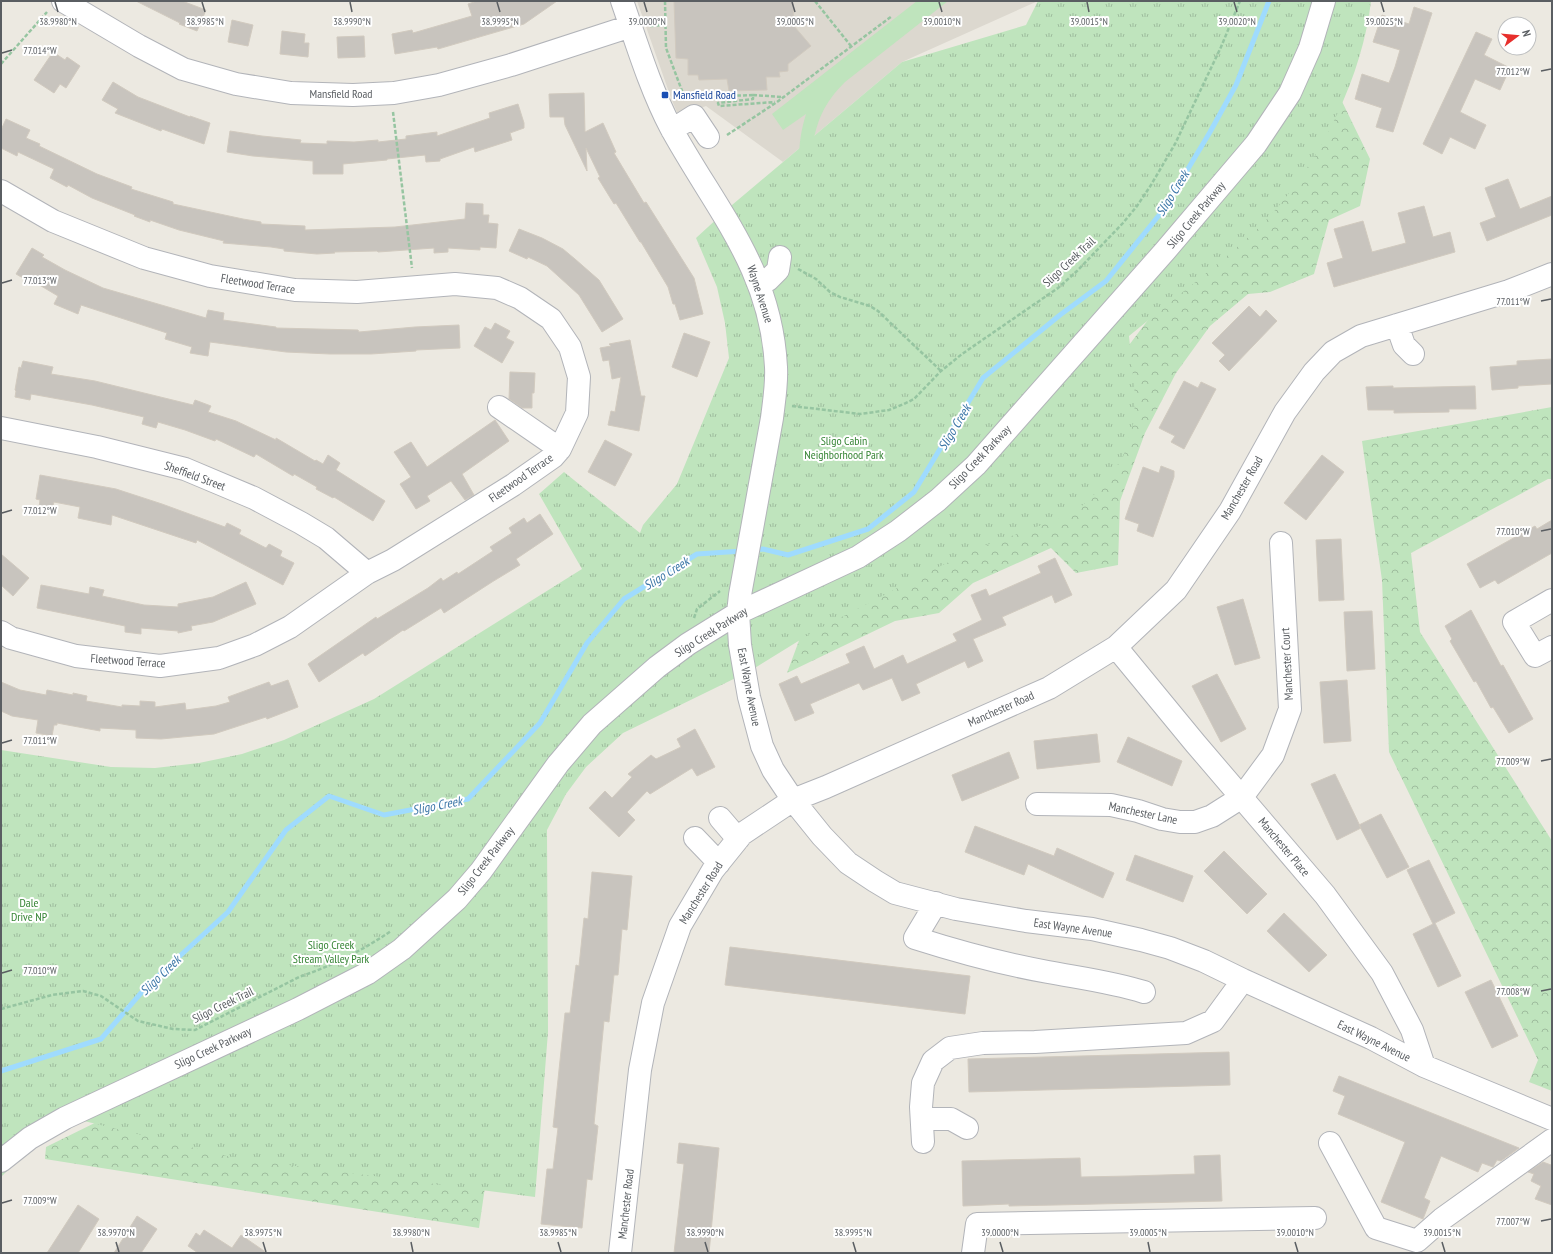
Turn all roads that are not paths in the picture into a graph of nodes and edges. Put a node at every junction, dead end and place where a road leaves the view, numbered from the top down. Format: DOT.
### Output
graph roads {
  1 [pos="622,1"];
  2 [pos="1324,1"];
  3 [pos="57,4"];
  4 [pos="631,26"];
  5 [pos="672,130"];
  6 [pos="718,137"];
  7 [pos="1,191"];
  8 [pos="779,259"];
  9 [pos="1552,274"];
  10 [pos="759,284"];
  11 [pos="1397,325"];
  12 [pos="1413,354"];
  13 [pos="499,407"];
  14 [pos="1,428"];
  15 [pos="560,449"];
  16 [pos="1281,543"];
  17 [pos="367,573"];
  18 [pos="1552,600"];
  19 [pos="738,613"];
  20 [pos="1,632"];
  21 [pos="1116,647"];
  22 [pos="1552,647"];
  23 [pos="1242,798"];
  24 [pos="793,800"];
  25 [pos="1037,804"];
  26 [pos="720,818"];
  27 [pos="695,838"];
  28 [pos="738,839"];
  29 [pos="718,863"];
  30 [pos="936,903"];
  31 [pos="1243,980"];
  32 [pos="1144,992"];
  33 [pos="1424,1066"];
  34 [pos="922,1119"];
  35 [pos="1552,1119"];
  36 [pos="967,1128"];
  37 [pos="1552,1140"];
  38 [pos="923,1142"];
  39 [pos="1330,1143"];
  40 [pos="1,1161"];
  41 [pos="1315,1218"];
  42 [pos="620,1253"];
  43 [pos="973,1253"];
  1 -- 4 [label="street, Wayne Avenue"];
  2 -- 19 [label="street, Sligo Creek Parkway"];
  3 -- 4 [label="street, Mansfield Road"];
  4 -- 5 [label="street, Wayne Avenue"];
  5 -- 6 [label="street"];
  5 -- 10 [label="street, Wayne Avenue"];
  7 -- 15 [label="street, Fleetwood Terrace"];
  8 -- 10 [label="street"];
  9 -- 11 [label="street, Manchester Road"];
  10 -- 19 [label="street, Wayne Avenue"];
  11 -- 12 [label="street"];
  11 -- 21 [label="street, Manchester Road"];
  13 -- 15 [label="street"];
  14 -- 17 [label="street, Sheffield Street"];
  15 -- 17 [label="street, Fleetwood Terrace"];
  16 -- 23 [label="street, Manchester Court"];
  17 -- 20 [label="street, Fleetwood Terrace"];
  18 -- 22 [label="street"];
  19 -- 24 [label="street, East Wayne Avenue"];
  19 -- 40 [label="street, Sligo Creek Parkway"];
  21 -- 23 [label="street, Manchester Place"];
  21 -- 24 [label="street, Manchester Road"];
  23 -- 25 [label="street, Manchester Lane"];
  23 -- 33 [label="street, Manchester Place"];
  24 -- 28 [label="street, Manchester Road"];
  24 -- 30 [label="street, East Wayne Avenue"];
  26 -- 28 [label="street"];
  27 -- 29 [label="street"];
  28 -- 29 [label="street, Manchester Road"];
  29 -- 42 [label="street, Manchester Road"];
  30 -- 31 [label="street, East Wayne Avenue"];
  30 -- 32 [label="street"];
  31 -- 33 [label="street, East Wayne Avenue"];
  31 -- 34 [label="street"];
  33 -- 35 [label="street, East Wayne Avenue"];
  34 -- 36 [label="street"];
  34 -- 38 [label="street"];
  37 -- 39 [label="street"];
  41 -- 43 [label="street"];
}
